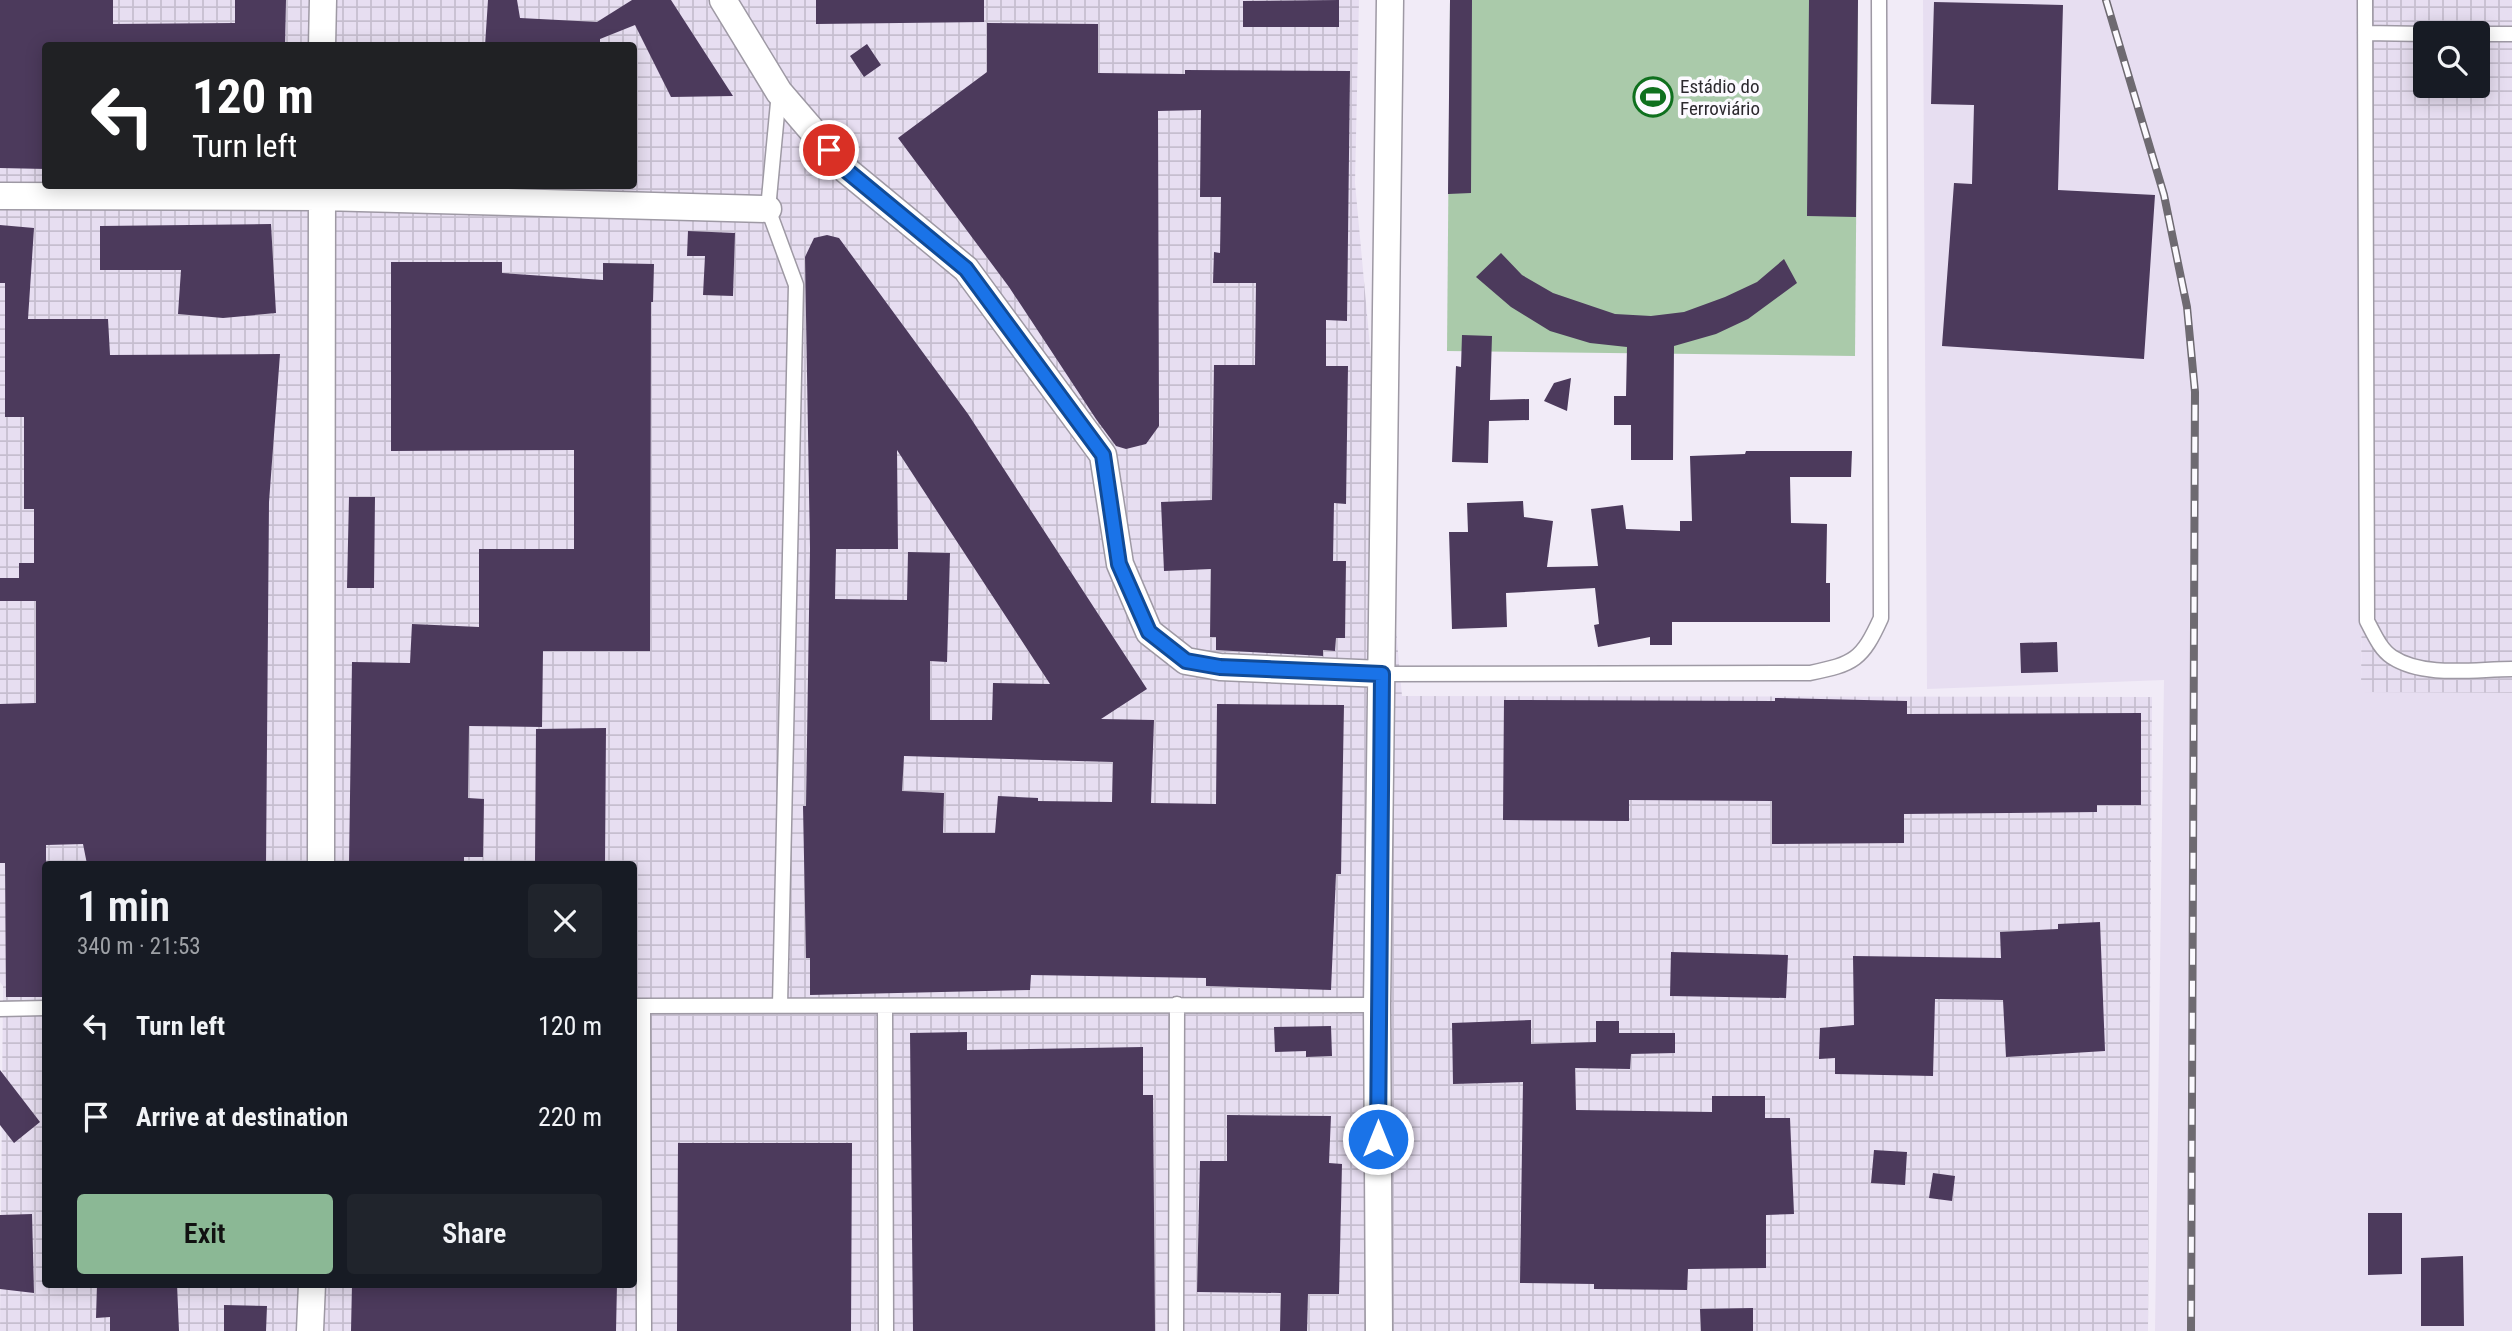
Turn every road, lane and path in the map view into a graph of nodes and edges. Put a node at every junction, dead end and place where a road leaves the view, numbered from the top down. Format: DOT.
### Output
graph roads {
  1 [pos="323,0"];
  2 [pos="723,0"];
  3 [pos="1390,0"];
  4 [pos="1879,0"];
  5 [pos="2365,0"];
  6 [pos="2365,33"];
  7 [pos="2413,34"];
  8 [pos="2490,34"];
  9 [pos="2512,34"];
  10 [pos="322,42"];
  11 [pos="779,92"];
  12 [pos="322,191"];
  13 [pos="0,196"];
  14 [pos="768,209"];
  15 [pos="2512,669"];
  16 [pos="1382,674"];
  17 [pos="321,861"];
  18 [pos="1177,1004"];
  19 [pos="780,1005"];
  20 [pos="1377,1005"];
  21 [pos="638,1006"];
  22 [pos="885,1007"];
  23 [pos="42,1008"];
  24 [pos="0,1009"];
  25 [pos="312,1288"];
  26 [pos="310,1331"];
  27 [pos="643,1331"];
  28 [pos="886,1331"];
  29 [pos="1176,1331"];
  30 [pos="1379,1331"];
  1 -- 10 [label="street"];
  2 -- 11 [label="street"];
  3 -- 16 [label="street"];
  4 -- 16 [label="lane"];
  5 -- 6 [label="lane"];
  6 -- 7 [label="lane"];
  6 -- 15 [label="lane"];
  8 -- 9 [label="lane"];
  11 -- 14 [label="lane"];
  11 -- 16 [label="street"];
  12 -- 13 [label="street"];
  12 -- 14 [label="street"];
  12 -- 17 [label="street"];
  14 -- 19 [label="lane"];
  16 -- 20 [label="street"];
  18 -- 20 [label="lane"];
  18 -- 22 [label="lane"];
  18 -- 29 [label="lane"];
  19 -- 21 [label="lane"];
  19 -- 22 [label="lane"];
  20 -- 30 [label="street"];
  21 -- 27 [label="lane"];
  22 -- 28 [label="lane"];
  23 -- 24 [label="lane"];
  25 -- 26 [label="street"];
}
